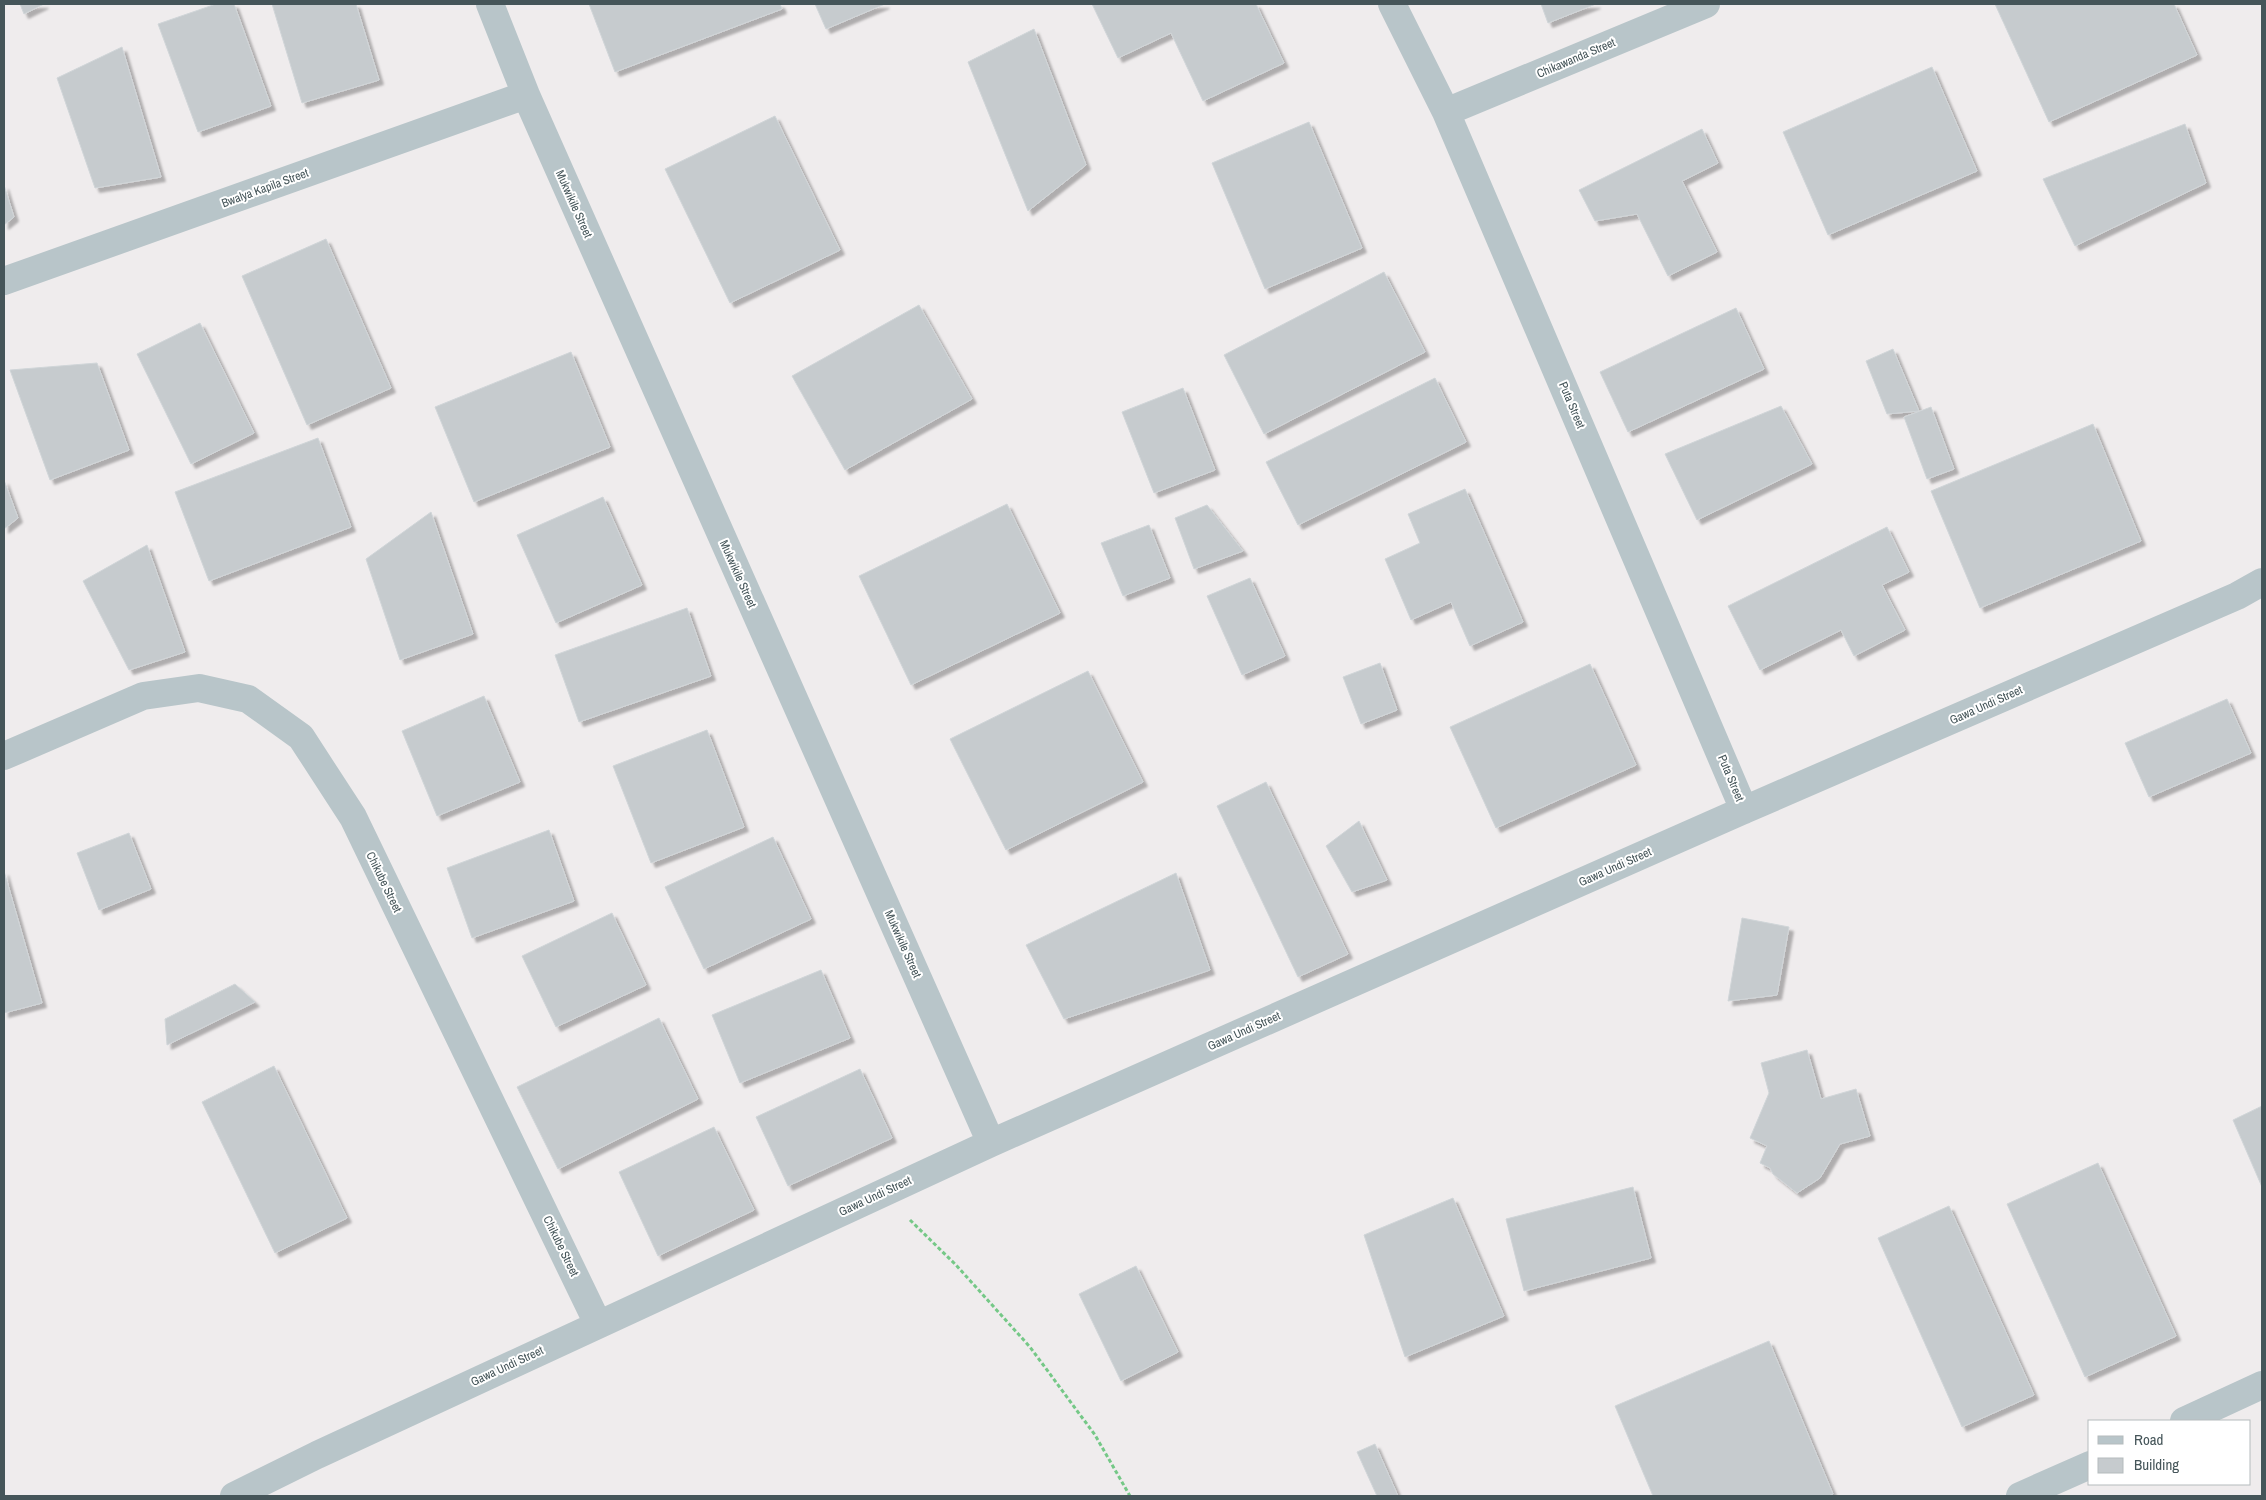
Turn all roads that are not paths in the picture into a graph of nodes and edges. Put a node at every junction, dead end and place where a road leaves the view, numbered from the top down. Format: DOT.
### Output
graph roads {
  1 [pos="490,4"];
  2 [pos="1392,4"];
  3 [pos="1706,4"];
  4 [pos="526,95"];
  5 [pos="1446,112"];
  6 [pos="4,281"];
  7 [pos="2262,582"];
  8 [pos="4,756"];
  9 [pos="1744,810"];
  10 [pos="991,1142"];
  11 [pos="598,1324"];
  12 [pos="2262,1385"];
  13 [pos="2186,1420"];
  14 [pos="2088,1466"];
  15 [pos="2050,1490"];
  16 [pos="234,1496"];
  17 [pos="2020,1496"];
  1 -- 4 [label="street, Mukwikile Street"];
  2 -- 5 [label="street, Puta Street"];
  3 -- 5 [label="street, Chikawanda Street"];
  4 -- 6 [label="street, Bwalya Kapila Street"];
  4 -- 10 [label="street, Mukwikile Street"];
  5 -- 9 [label="street, Puta Street"];
  7 -- 9 [label="street, Gawa Undi Street"];
  8 -- 11 [label="street, Chikube Street"];
  9 -- 10 [label="street, Gawa Undi Street"];
  10 -- 11 [label="street, Gawa Undi Street"];
  11 -- 16 [label="street, Gawa Undi Street"];
  12 -- 13 [label="street"];
  14 -- 15 [label="street"];
  15 -- 17 [label="street"];
}
